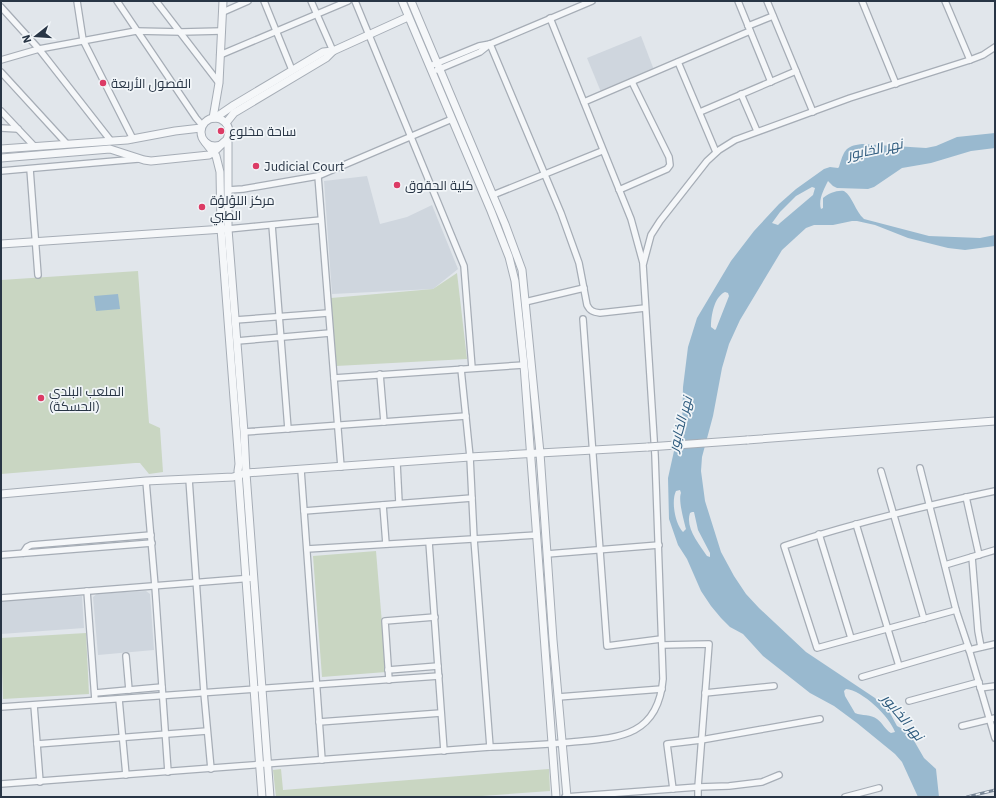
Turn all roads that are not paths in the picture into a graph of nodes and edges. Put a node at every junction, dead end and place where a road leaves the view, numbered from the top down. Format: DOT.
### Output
graph roads {
  1 [pos="77,1"];
  2 [pos="124,1"];
  3 [pos="156,1"];
  4 [pos="223,1"];
  5 [pos="248,1"];
  6 [pos="264,1"];
  7 [pos="311,1"];
  8 [pos="348,1"];
  9 [pos="355,1"];
  10 [pos="402,1"];
  11 [pos="411,1"];
  12 [pos="592,1"];
  13 [pos="738,1"];
  14 [pos="767,1"];
  15 [pos="862,1"];
  16 [pos="944,1"];
  17 [pos="117,2"];
  18 [pos="1,7"];
  19 [pos="223,12"];
  20 [pos="317,14"];
  21 [pos="773,16"];
  22 [pos="408,17"];
  23 [pos="550,18"];
  24 [pos="749,28"];
  25 [pos="136,30"];
  26 [pos="222,31"];
  27 [pos="276,31"];
  28 [pos="181,32"];
  29 [pos="369,34"];
  30 [pos="83,40"];
  31 [pos="490,44"];
  32 [pos="995,47"];
  33 [pos="39,49"];
  34 [pos="332,51"];
  35 [pos="220,55"];
  36 [pos="1,60"];
  37 [pos="970,60"];
  38 [pos="678,62"];
  39 [pos="439,66"];
  40 [pos="431,69"];
  41 [pos="292,70"];
  42 [pos="796,71"];
  43 [pos="1,72"];
  44 [pos="632,82"];
  45 [pos="771,82"];
  46 [pos="219,83"];
  47 [pos="896,84"];
  48 [pos="742,94"];
  49 [pos="584,102"];
  50 [pos="1,111"];
  51 [pos="700,112"];
  52 [pos="813,112"];
  53 [pos="214,118"];
  54 [pos="452,120"];
  55 [pos="226,123"];
  56 [pos="202,126"];
  57 [pos="1,128"];
  58 [pos="18,129"];
  59 [pos="756,131"];
  60 [pos="412,137"];
  61 [pos="133,139"];
  62 [pos="226,139"];
  63 [pos="111,141"];
  64 [pos="205,142"];
  65 [pos="67,144"];
  66 [pos="34,146"];
  67 [pos="1,149"];
  68 [pos="602,151"];
  69 [pos="214,152"];
  70 [pos="716,152"];
  71 [pos="206,156"];
  72 [pos="1,158"];
  73 [pos="140,159"];
  74 [pos="30,169"];
  75 [pos="1,171"];
  76 [pos="220,172"];
  77 [pos="545,174"];
  78 [pos="318,176"];
  79 [pos="228,190"];
  80 [pos="619,190"];
  81 [pos="492,195"];
  82 [pos="321,220"];
  83 [pos="272,225"];
  84 [pos="224,229"];
  85 [pos="35,241"];
  86 [pos="1,244"];
  87 [pos="643,265"];
  88 [pos="38,274"];
  89 [pos="584,288"];
  90 [pos="525,302"];
  91 [pos="645,308"];
  92 [pos="328,313"];
  93 [pos="279,317"];
  94 [pos="583,319"];
  95 [pos="235,320"];
  96 [pos="330,333"];
  97 [pos="281,338"];
  98 [pos="237,341"];
  99 [pos="528,365"];
  100 [pos="461,368"];
  101 [pos="472,368"];
  102 [pos="380,374"];
  103 [pos="334,378"];
  104 [pos="466,416"];
  105 [pos="995,421"];
  106 [pos="384,422"];
  107 [pos="337,426"];
  108 [pos="288,429"];
  109 [pos="244,432"];
  110 [pos="592,450"];
  111 [pos="540,453"];
  112 [pos="531,454"];
  113 [pos="470,458"];
  114 [pos="397,463"];
  115 [pos="341,467"];
  116 [pos="920,468"];
  117 [pos="301,470"];
  118 [pos="881,470"];
  119 [pos="242,474"];
  120 [pos="189,479"];
  121 [pos="146,481"];
  122 [pos="995,491"];
  123 [pos="1,494"];
  124 [pos="966,497"];
  125 [pos="472,498"];
  126 [pos="399,503"];
  127 [pos="383,505"];
  128 [pos="929,505"];
  129 [pos="304,511"];
  130 [pos="894,515"];
  131 [pos="856,524"];
  132 [pos="819,534"];
  133 [pos="151,535"];
  134 [pos="537,535"];
  135 [pos="474,539"];
  136 [pos="429,542"];
  137 [pos="152,543"];
  138 [pos="386,544"];
  139 [pos="659,545"];
  140 [pos="307,549"];
  141 [pos="599,550"];
  142 [pos="995,550"];
  143 [pos="23,553"];
  144 [pos="547,554"];
  145 [pos="1,555"];
  146 [pos="979,555"];
  147 [pos="972,557"];
  148 [pos="944,565"];
  149 [pos="249,578"];
  150 [pos="196,583"];
  151 [pos="156,586"];
  152 [pos="87,591"];
  153 [pos="1,598"];
  154 [pos="956,610"];
  155 [pos="435,617"];
  156 [pos="924,619"];
  157 [pos="887,628"];
  158 [pos="851,638"];
  159 [pos="662,642"];
  160 [pos="995,644"];
  161 [pos="982,647"];
  162 [pos="969,648"];
  163 [pos="126,656"];
  164 [pos="438,666"];
  165 [pos="899,666"];
  166 [pos="388,670"];
  167 [pos="439,676"];
  168 [pos="862,677"];
  169 [pos="389,680"];
  170 [pos="317,685"];
  171 [pos="979,685"];
  172 [pos="774,686"];
  173 [pos="995,686"];
  174 [pos="162,687"];
  175 [pos="258,689"];
  176 [pos="662,689"];
  177 [pos="129,690"];
  178 [pos="94,693"];
  179 [pos="204,693"];
  180 [pos="705,693"];
  181 [pos="163,696"];
  182 [pos="558,697"];
  183 [pos="119,699"];
  184 [pos="95,700"];
  185 [pos="909,701"];
  186 [pos="34,704"];
  187 [pos="1,707"];
  188 [pos="441,712"];
  189 [pos="992,718"];
  190 [pos="820,719"];
  191 [pos="319,722"];
  192 [pos="962,726"];
  193 [pos="207,731"];
  194 [pos="165,734"];
  195 [pos="122,737"];
  196 [pos="995,738"];
  197 [pos="701,740"];
  198 [pos="562,743"];
  199 [pos="37,744"];
  200 [pos="552,744"];
  201 [pos="490,747"];
  202 [pos="444,751"];
  203 [pos="322,760"];
  204 [pos="263,765"];
  205 [pos="211,769"];
  206 [pos="168,772"];
  207 [pos="126,775"];
  208 [pos="779,775"];
  209 [pos="40,782"];
  210 [pos="1,784"];
  211 [pos="698,787"];
  212 [pos="879,788"];
  213 [pos="673,789"];
  214 [pos="618,795"];
  215 [pos="262,797"];
  216 [pos="270,797"];
  217 [pos="556,797"];
  218 [pos="566,797"];
  219 [pos="698,797"];
  220 [pos="845,797"];
  1 -- 30 [label="street"];
  2 -- 17 [label="street"];
  3 -- 28 [label="street"];
  4 -- 19 [label="street"];
  5 -- 19 [label="street"];
  6 -- 27 [label="street"];
  7 -- 20 [label="street"];
  8 -- 20 [label="street"];
  9 -- 29 [label="street"];
  10 -- 22 [label="street"];
  11 -- 39 [label="street"];
  12 -- 23 [label="street"];
  13 -- 24 [label="street"];
  14 -- 21 [label="street"];
  15 -- 47 [label="street"];
  16 -- 37 [label="street"];
  17 -- 25 [label="street"];
  18 -- 33 [label="street"];
  19 -- 26 [label="street"];
  20 -- 27 [label="street"];
  20 -- 34 [label="street"];
  21 -- 24 [label="street"];
  21 -- 42 [label="street"];
  22 -- 29 [label="street"];
  22 -- 40 [label="street"];
  23 -- 31 [label="street"];
  23 -- 49 [label="street"];
  24 -- 38 [label="street"];
  24 -- 45 [label="street"];
  25 -- 28 [label="street"];
  25 -- 30 [label="street"];
  25 -- 56 [label="street"];
  26 -- 28 [label="street"];
  26 -- 35 [label="street"];
  27 -- 35 [label="street"];
  27 -- 41 [label="street"];
  28 -- 46 [label="street"];
  29 -- 34 [label="street"];
  29 -- 60 [label="street"];
  30 -- 33 [label="street"];
  30 -- 61 [label="street"];
  31 -- 39 [label="street"];
  31 -- 77 [label="street"];
  32 -- 37 [label="street"];
  33 -- 36 [label="street"];
  33 -- 63 [label="street"];
  34 -- 41 [label="street"];
  34 -- 55 [label="street"];
  35 -- 46 [label="street"];
  37 -- 47 [label="street"];
  38 -- 44 [label="street"];
  38 -- 51 [label="street"];
  39 -- 40 [label="street"];
  39 -- 81 [label="street"];
  40 -- 54 [label="street"];
  41 -- 53 [label="street"];
  42 -- 45 [label="street"];
  42 -- 52 [label="street"];
  43 -- 65 [label="street"];
  44 -- 49 [label="street"];
  44 -- 80 [label="street"];
  45 -- 48 [label="street"];
  46 -- 53 [label="street"];
  47 -- 52 [label="street"];
  48 -- 51 [label="street"];
  48 -- 59 [label="street"];
  49 -- 68 [label="street"];
  50 -- 58 [label="street"];
  51 -- 70 [label="street"];
  52 -- 59 [label="street"];
  53 -- 55 [label="street"];
  53 -- 56 [label="street"];
  54 -- 60 [label="street"];
  54 -- 99 [label="street"];
  55 -- 62 [label="street"];
  56 -- 61 [label="street"];
  56 -- 64 [label="street"];
  57 -- 58 [label="street"];
  58 -- 66 [label="street"];
  59 -- 70 [label="street"];
  60 -- 78 [label="street"];
  60 -- 101 [label="street"];
  61 -- 63 [label="street"];
  62 -- 64 [label="street"];
  62 -- 69 [label="street"];
  62 -- 79 [label="street"];
  63 -- 65 [label="street"];
  64 -- 69 [label="street"];
  65 -- 66 [label="street"];
  66 -- 67 [label="street"];
  68 -- 77 [label="street"];
  68 -- 80 [label="street"];
  69 -- 71 [label="street"];
  69 -- 76 [label="street"];
  70 -- 87 [label="street"];
  71 -- 73 [label="street"];
  71 -- 76 [label="street"];
  72 -- 73 [label="street"];
  73 -- 74 [label="street"];
  74 -- 75 [label="street"];
  74 -- 85 [label="street"];
  76 -- 84 [label="street"];
  77 -- 81 [label="street"];
  77 -- 89 [label="street"];
  78 -- 79 [label="street"];
  78 -- 82 [label="street"];
  79 -- 84 [label="street"];
  80 -- 87 [label="street"];
  81 -- 90 [label="street"];
  82 -- 83 [label="street"];
  82 -- 92 [label="street"];
  83 -- 84 [label="street"];
  83 -- 93 [label="street"];
  84 -- 85 [label="street"];
  84 -- 95 [label="street"];
  84 -- 119 [label="street"];
  85 -- 86 [label="street"];
  85 -- 88 [label="street"];
  87 -- 91 [label="street"];
  89 -- 90 [label="street"];
  89 -- 91 [label="street"];
  90 -- 99 [label="street"];
  91 -- 139 [label="street"];
  92 -- 93 [label="street"];
  92 -- 96 [label="street"];
  93 -- 95 [label="street"];
  93 -- 97 [label="street"];
  94 -- 110 [label="street"];
  95 -- 98 [label="street"];
  96 -- 97 [label="street"];
  96 -- 103 [label="street"];
  97 -- 98 [label="street"];
  97 -- 108 [label="street"];
  98 -- 109 [label="street"];
  99 -- 101 [label="street"];
  99 -- 111 [label="street"];
  99 -- 112 [label="street"];
  100 -- 101 [label="street"];
  100 -- 102 [label="street"];
  100 -- 104 [label="street"];
  102 -- 103 [label="street"];
  102 -- 106 [label="street"];
  103 -- 107 [label="street"];
  104 -- 106 [label="street"];
  104 -- 113 [label="street"];
  105 -- 110 [label="street, bridge"];
  106 -- 107 [label="street"];
  107 -- 108 [label="street"];
  107 -- 115 [label="street"];
  108 -- 109 [label="street"];
  109 -- 119 [label="street"];
  110 -- 111 [label="street"];
  110 -- 141 [label="street"];
  111 -- 112 [label="street"];
  111 -- 144 [label="street"];
  112 -- 113 [label="street"];
  112 -- 134 [label="street"];
  113 -- 114 [label="street"];
  113 -- 125 [label="street"];
  114 -- 115 [label="street"];
  114 -- 126 [label="street"];
  115 -- 117 [label="street"];
  116 -- 128 [label="street"];
  117 -- 119 [label="street"];
  117 -- 129 [label="street"];
  118 -- 130 [label="street"];
  119 -- 120 [label="street"];
  119 -- 149 [label="street"];
  120 -- 121 [label="street"];
  120 -- 150 [label="street"];
  121 -- 123 [label="street"];
  121 -- 133 [label="street"];
  122 -- 124 [label="street"];
  124 -- 128 [label="street"];
  124 -- 146 [label="street"];
  125 -- 126 [label="street"];
  125 -- 135 [label="street"];
  126 -- 127 [label="street"];
  127 -- 129 [label="street"];
  127 -- 138 [label="street"];
  128 -- 130 [label="street"];
  128 -- 148 [label="street"];
  129 -- 140 [label="street"];
  130 -- 131 [label="street"];
  130 -- 156 [label="street"];
  131 -- 132 [label="street"];
  131 -- 157 [label="street"];
  132 -- 158 [label="street"];
  132 -- 158 [label="street"];
  133 -- 137 [label="street"];
  133 -- 143 [label="street"];
  134 -- 135 [label="street"];
  134 -- 200 [label="street"];
  135 -- 136 [label="street"];
  135 -- 201 [label="street"];
  136 -- 138 [label="street"];
  136 -- 155 [label="street"];
  137 -- 143 [label="street"];
  137 -- 151 [label="street"];
  138 -- 140 [label="street"];
  139 -- 141 [label="street"];
  139 -- 159 [label="street"];
  140 -- 170 [label="street"];
  141 -- 144 [label="street"];
  141 -- 159 [label="street"];
  142 -- 146 [label="street"];
  143 -- 145 [label="street"];
  144 -- 182 [label="street"];
  146 -- 147 [label="street"];
  147 -- 148 [label="street"];
  147 -- 161 [label="street"];
  148 -- 154 [label="street"];
  149 -- 150 [label="street"];
  149 -- 175 [label="street"];
  150 -- 151 [label="street"];
  150 -- 179 [label="street"];
  151 -- 152 [label="street"];
  151 -- 174 [label="street"];
  152 -- 153 [label="street"];
  152 -- 178 [label="street"];
  154 -- 156 [label="street"];
  154 -- 162 [label="street"];
  155 -- 164 [label="street"];
  155 -- 166 [label="street"];
  156 -- 157 [label="street"];
  157 -- 158 [label="street"];
  157 -- 165 [label="street"];
  159 -- 176 [label="street"];
  159 -- 180 [label="street"];
  160 -- 161 [label="street"];
  161 -- 162 [label="street"];
  162 -- 165 [label="street"];
  162 -- 171 [label="street"];
  163 -- 177 [label="street"];
  164 -- 166 [label="street"];
  164 -- 167 [label="street"];
  165 -- 168 [label="street"];
  166 -- 169 [label="street"];
  167 -- 169 [label="street"];
  167 -- 188 [label="street"];
  169 -- 170 [label="street"];
  170 -- 175 [label="street"];
  170 -- 191 [label="street"];
  171 -- 173 [label="street"];
  171 -- 185 [label="street"];
  171 -- 189 [label="street"];
  172 -- 180 [label="street"];
  174 -- 177 [label="street"];
  174 -- 181 [label="street"];
  175 -- 179 [label="street"];
  175 -- 204 [label="street"];
  176 -- 182 [label="street"];
  176 -- 198 [label="street"];
  177 -- 178 [label="street"];
  178 -- 184 [label="street"];
  179 -- 181 [label="street"];
  179 -- 193 [label="street"];
  180 -- 197 [label="street"];
  181 -- 183 [label="street"];
  181 -- 194 [label="street"];
  182 -- 198 [label="street"];
  183 -- 184 [label="street"];
  183 -- 195 [label="street"];
  184 -- 186 [label="street"];
  186 -- 187 [label="street"];
  186 -- 199 [label="street"];
  188 -- 191 [label="street"];
  188 -- 202 [label="street"];
  189 -- 192 [label="street"];
  189 -- 196 [label="street"];
  190 -- 197 [label="street"];
  191 -- 203 [label="street"];
  193 -- 194 [label="street"];
  193 -- 205 [label="street"];
  194 -- 195 [label="street"];
  194 -- 206 [label="street"];
  195 -- 199 [label="street"];
  195 -- 207 [label="street"];
  197 -- 211 [label="street"];
  197 -- 213 [label="street"];
  198 -- 200 [label="street"];
  198 -- 218 [label="street"];
  199 -- 209 [label="street"];
  200 -- 201 [label="street"];
  200 -- 217 [label="street"];
  201 -- 202 [label="street"];
  202 -- 203 [label="street"];
  203 -- 204 [label="street"];
  204 -- 205 [label="street"];
  204 -- 215 [label="street"];
  204 -- 216 [label="street"];
  205 -- 206 [label="street"];
  206 -- 207 [label="street"];
  207 -- 209 [label="street"];
  208 -- 211 [label="street"];
  209 -- 210 [label="street"];
  211 -- 213 [label="street"];
  211 -- 219 [label="street"];
  212 -- 220 [label="street"];
  213 -- 214 [label="street"];
  214 -- 218 [label="street"];
}
